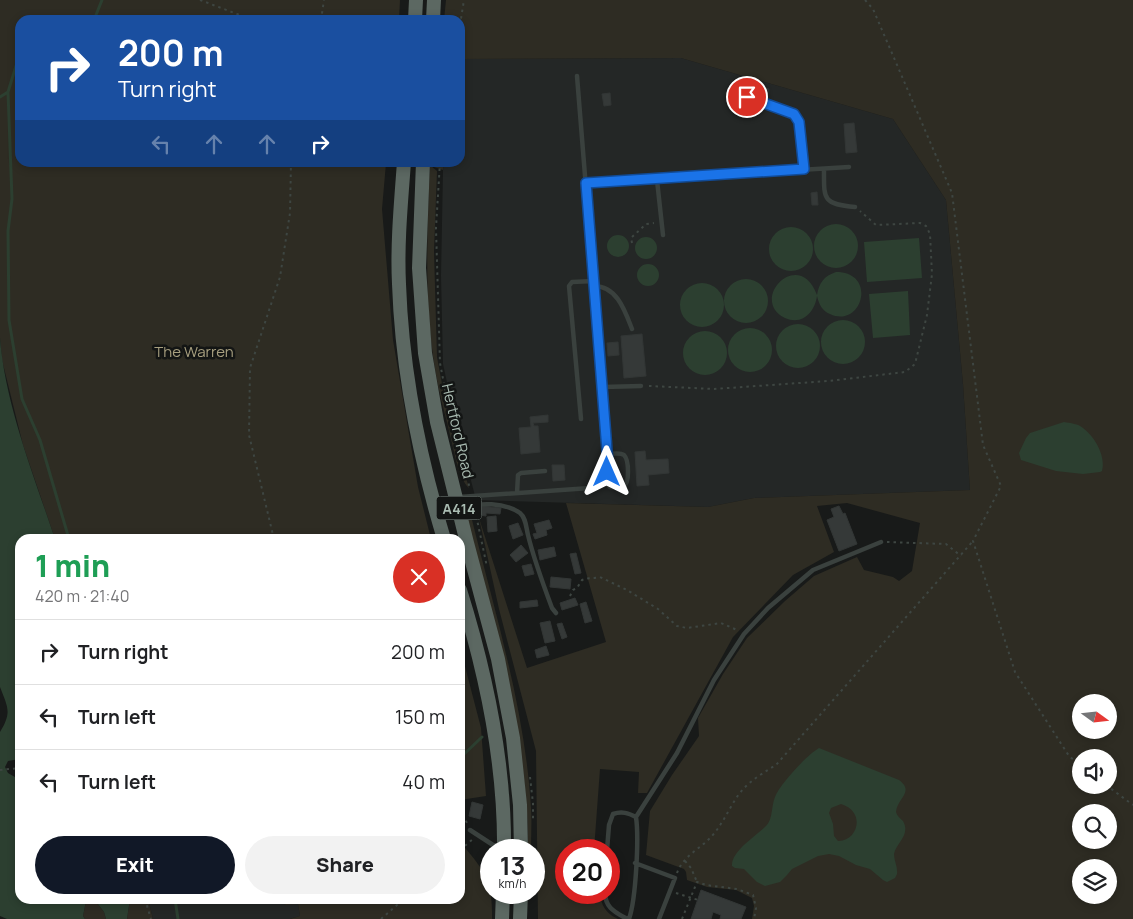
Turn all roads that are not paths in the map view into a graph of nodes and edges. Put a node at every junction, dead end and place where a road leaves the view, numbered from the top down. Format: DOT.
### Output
graph roads {
  1 [pos="416,0"];
  2 [pos="434,0"];
  3 [pos="415,15"];
  4 [pos="433,15"];
  5 [pos="577,76"];
  6 [pos="747,97"];
  7 [pos="404,167"];
  8 [pos="423,167"];
  9 [pos="850,167"];
  10 [pos="824,168"];
  11 [pos="804,169"];
  12 [pos="657,180"];
  13 [pos="586,183"];
  14 [pos="855,207"];
  15 [pos="663,235"];
  16 [pos="594,284"];
  17 [pos="632,329"];
  18 [pos="641,386"];
  19 [pos="603,387"];
  20 [pos="581,420"];
  21 [pos="608,454"];
  22 [pos="545,471"];
  23 [pos="604,481"];
  24 [pos="517,493"];
  25 [pos="457,502"];
  26 [pos="443,534"];
  27 [pos="881,542"];
  28 [pos="465,610"];
  29 [pos="556,613"];
  30 [pos="636,817"];
  31 [pos="470,830"];
  32 [pos="484,839"];
  33 [pos="504,839"];
  34 [pos="521,839"];
  35 [pos="608,839"];
  36 [pos="636,863"];
  37 [pos="503,904"];
  38 [pos="521,904"];
  39 [pos="607,904"];
  40 [pos="502,919"];
  41 [pos="520,919"];
  42 [pos="628,919"];
  43 [pos="659,919"];
  1 -- 3 [label="highway"];
  2 -- 4 [label="highway"];
  5 -- 13 [label="lane"];
  6 -- 11 [label="lane"];
  7 -- 26 [label="highway, A414"];
  8 -- 25 [label="highway, Hertford Road / A414"];
  9 -- 10 [label="lane"];
  10 -- 11 [label="lane"];
  10 -- 14 [label="lane"];
  11 -- 12 [label="lane"];
  12 -- 13 [label="lane"];
  12 -- 15 [label="lane"];
  13 -- 16 [label="lane"];
  16 -- 17 [label="lane"];
  16 -- 19 [label="lane"];
  16 -- 20 [label="lane"];
  18 -- 19 [label="lane"];
  19 -- 21 [label="lane"];
  21 -- 23 [label="lane"];
  21 -- 23 [label="lane"];
  22 -- 24 [label="lane"];
  23 -- 24 [label="lane"];
  24 -- 25 [label="lane"];
  25 -- 29 [label="lane"];
  25 -- 34 [label="highway, Hertford Road / A414"];
  27 -- 30 [label="lane"];
  28 -- 33 [label="highway"];
  30 -- 35 [label="lane"];
  30 -- 36 [label="lane"];
  31 -- 32 [label="lane"];
  36 -- 42 [label="lane"];
  36 -- 43 [label="lane"];
  37 -- 40 [label="highway"];
  38 -- 41 [label="highway"];
  39 -- 42 [label="lane"];
}
